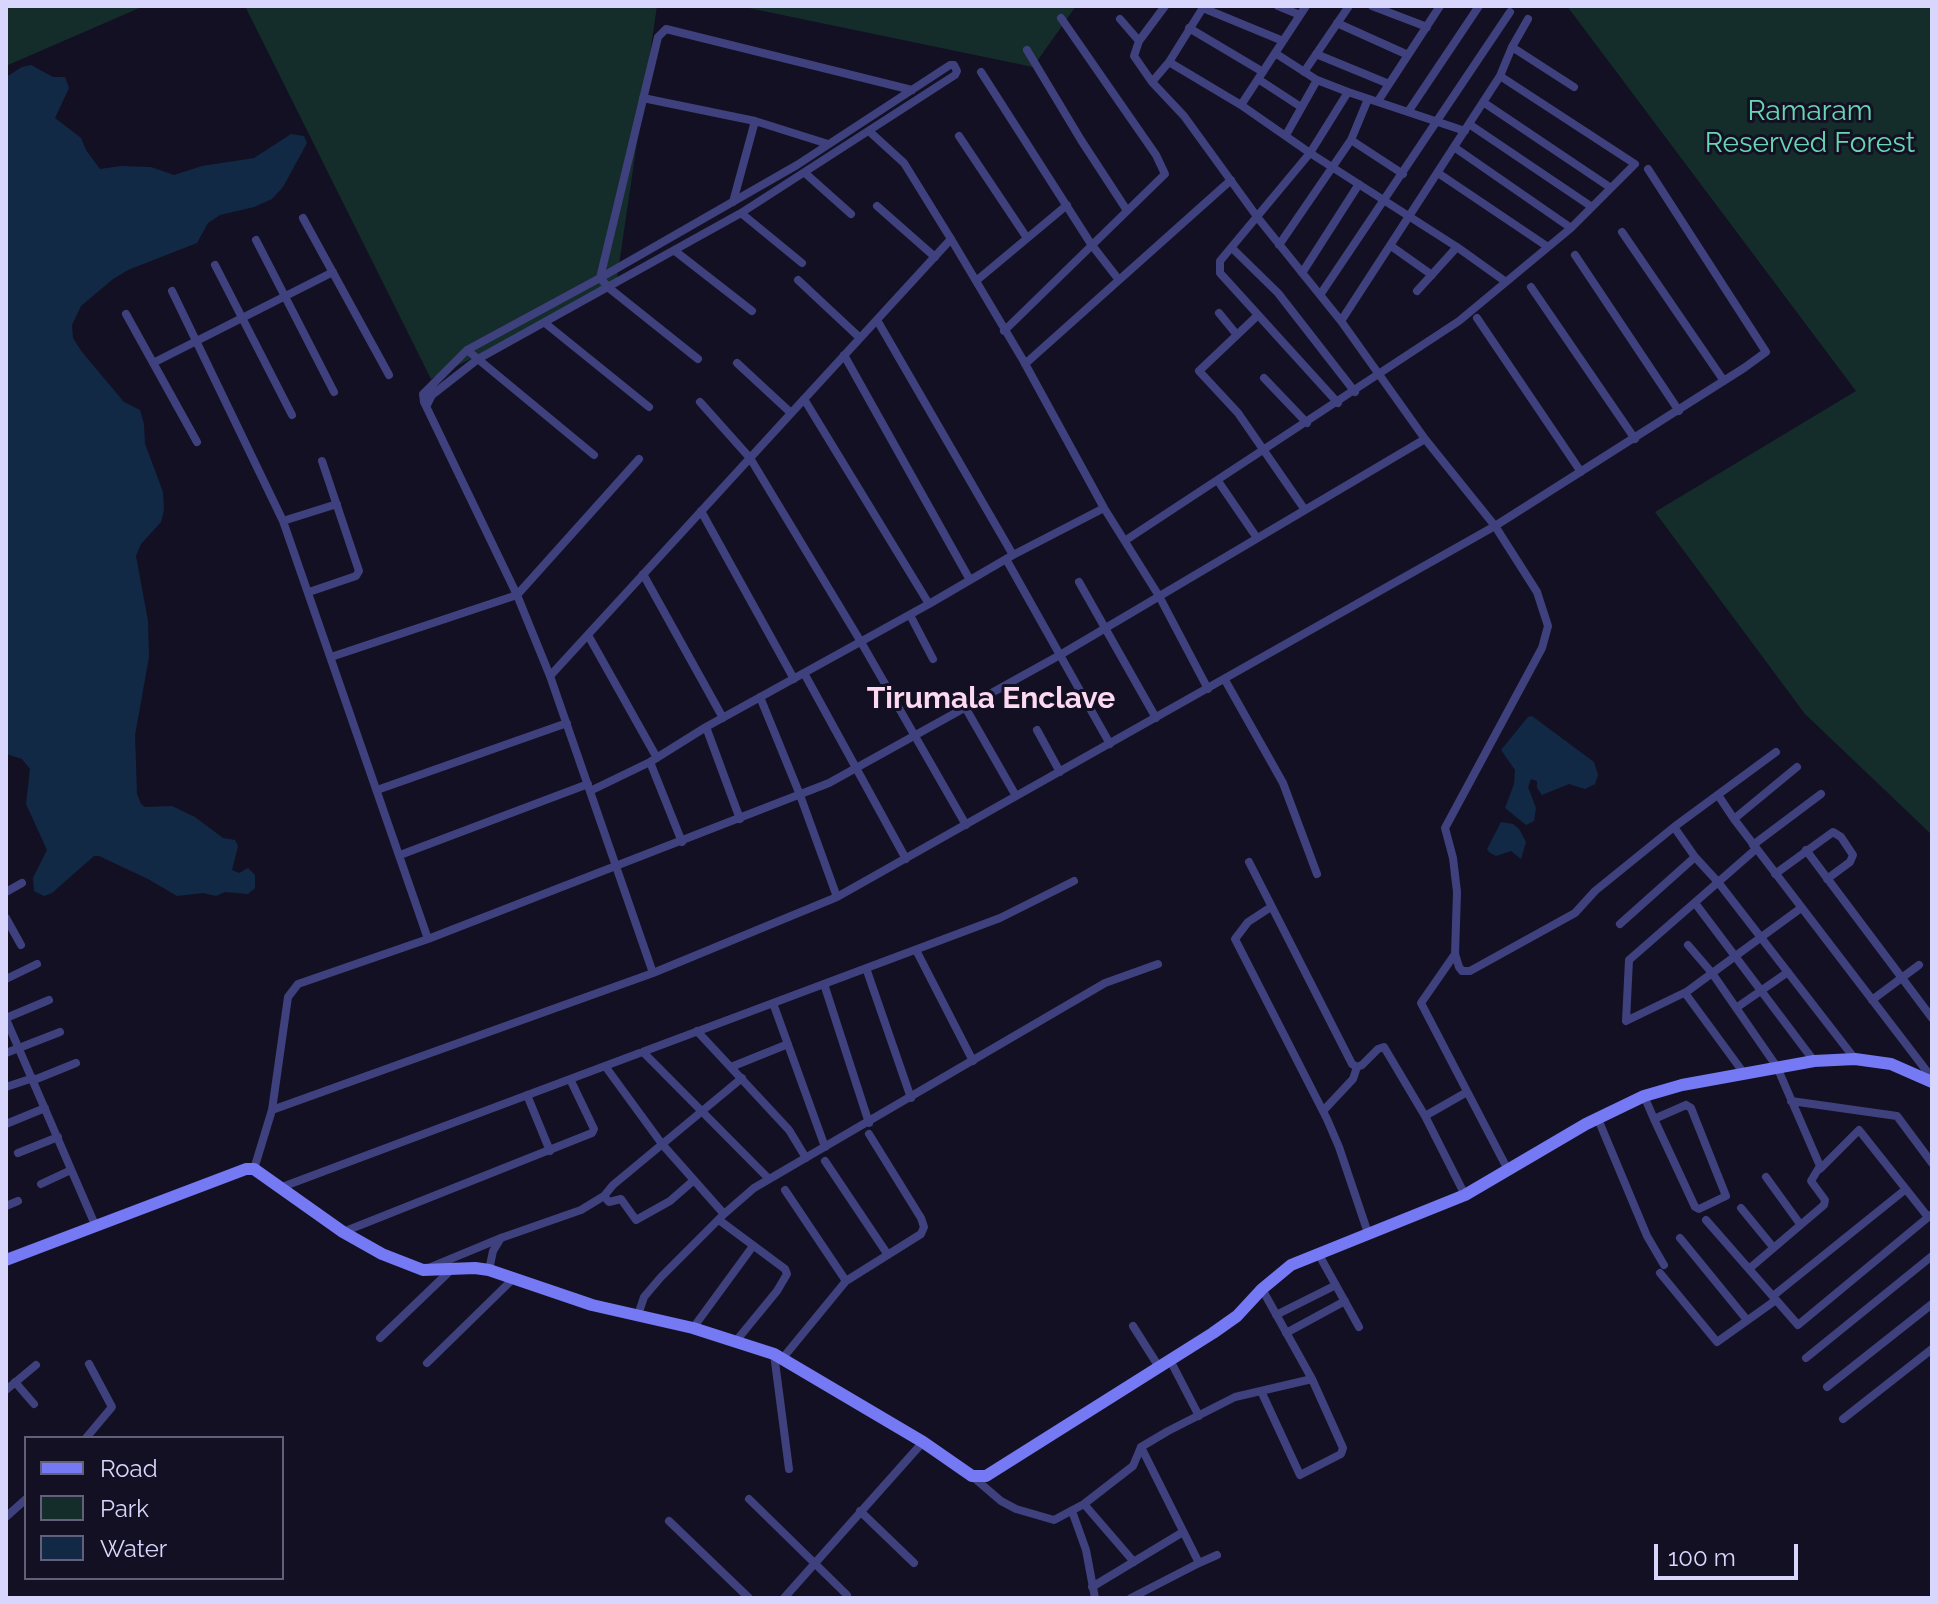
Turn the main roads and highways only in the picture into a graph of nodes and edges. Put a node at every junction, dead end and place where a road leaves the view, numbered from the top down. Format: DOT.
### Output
graph roads {
  1 [pos="1932,1080"];
  2 [pos="6,1260"];
  1 -- 2 [label="main road"];
}
